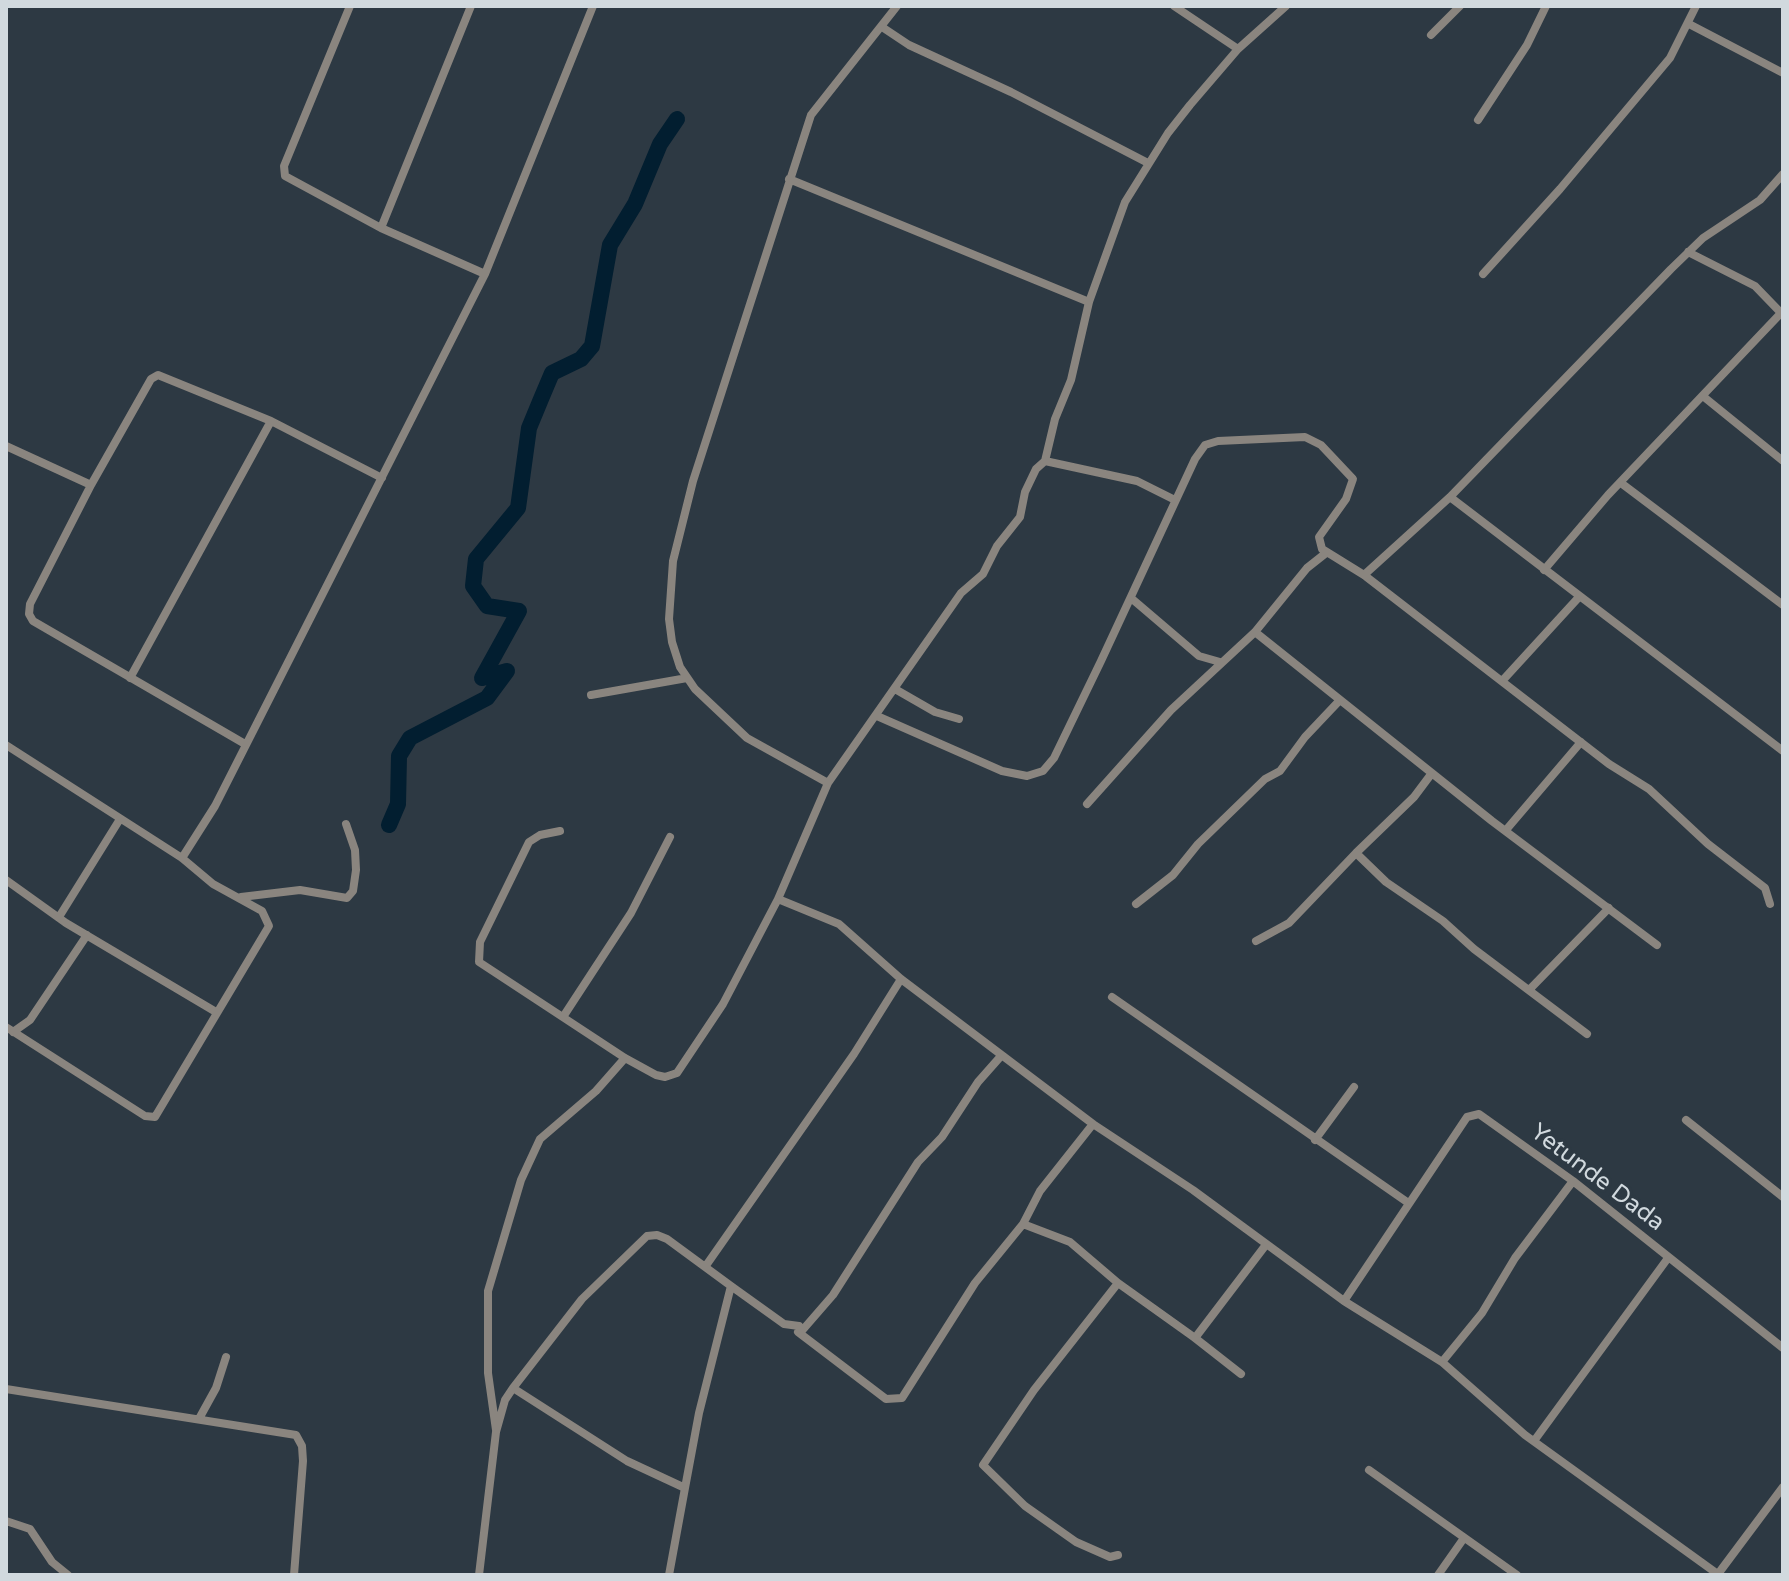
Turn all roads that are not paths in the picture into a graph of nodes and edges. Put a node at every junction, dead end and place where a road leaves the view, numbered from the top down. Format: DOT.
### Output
graph roads {
  1 [pos="350,6"];
  2 [pos="471,6"];
  3 [pos="593,6"];
  4 [pos="897,6"];
  5 [pos="1174,6"];
  6 [pos="1286,6"];
  7 [pos="1460,6"];
  8 [pos="1546,6"];
  9 [pos="1696,6"];
  10 [pos="1689,24"];
  11 [pos="882,27"];
  12 [pos="1431,35"];
  13 [pos="1238,49"];
  14 [pos="1783,73"];
  15 [pos="1478,120"];
  16 [pos="1148,163"];
  17 [pos="1783,175"];
  18 [pos="789,179"];
  19 [pos="381,228"];
  20 [pos="1688,252"];
  21 [pos="485,274"];
  22 [pos="1483,274"];
  23 [pos="1089,302"];
  24 [pos="1782,314"];
  25 [pos="1704,397"];
  26 [pos="271,421"];
  27 [pos="6,446"];
  28 [pos="1045,461"];
  29 [pos="1783,461"];
  30 [pos="382,478"];
  31 [pos="1621,483"];
  32 [pos="91,485"];
  33 [pos="1450,497"];
  34 [pos="1175,500"];
  35 [pos="1326,553"];
  36 [pos="1544,570"];
  37 [pos="1364,575"];
  38 [pos="1579,597"];
  39 [pos="1131,598"];
  40 [pos="1783,605"];
  41 [pos="1255,632"];
  42 [pos="1220,662"];
  43 [pos="130,678"];
  44 [pos="687,678"];
  45 [pos="1503,680"];
  46 [pos="895,689"];
  47 [pos="591,695"];
  48 [pos="1340,700"];
  49 [pos="877,716"];
  50 [pos="959,719"];
  51 [pos="1581,742"];
  52 [pos="245,744"];
  53 [pos="6,745"];
  54 [pos="1783,751"];
  55 [pos="1432,773"];
  56 [pos="828,783"];
  57 [pos="1087,804"];
  58 [pos="120,819"];
  59 [pos="346,824"];
  60 [pos="1506,830"];
  61 [pos="560,831"];
  62 [pos="670,837"];
  63 [pos="1356,853"];
  64 [pos="182,858"];
  65 [pos="6,880"];
  66 [pos="240,897"];
  67 [pos="778,899"];
  68 [pos="1136,904"];
  69 [pos="1770,904"];
  70 [pos="1609,908"];
  71 [pos="59,917"];
  72 [pos="87,935"];
  73 [pos="1256,941"];
  74 [pos="1657,945"];
  75 [pos="901,979"];
  76 [pos="1529,990"];
  77 [pos="1112,997"];
  78 [pos="216,1012"];
  79 [pos="563,1017"];
  80 [pos="10,1029"];
  81 [pos="1587,1034"];
  82 [pos="1001,1056"];
  83 [pos="625,1058"];
  84 [pos="1354,1087"];
  85 [pos="1686,1120"];
  86 [pos="1093,1124"];
  87 [pos="1315,1140"];
  88 [pos="1573,1181"];
  89 [pos="1783,1197"];
  90 [pos="1407,1202"];
  91 [pos="1023,1224"];
  92 [pos="1265,1246"];
  93 [pos="1668,1258"];
  94 [pos="705,1267"];
  95 [pos="1118,1283"];
  96 [pos="731,1286"];
  97 [pos="1344,1301"];
  98 [pos="790,1326"];
  99 [pos="1195,1338"];
  100 [pos="1783,1348"];
  101 [pos="226,1357"];
  102 [pos="1442,1362"];
  103 [pos="1241,1374"];
  104 [pos="513,1388"];
  105 [pos="6,1389"];
  106 [pos="200,1417"];
  107 [pos="496,1432"];
  108 [pos="1534,1441"];
  109 [pos="1369,1470"];
  110 [pos="1783,1487"];
  111 [pos="685,1488"];
  112 [pos="6,1521"];
  113 [pos="1464,1538"];
  114 [pos="1118,1555"];
  115 [pos="68,1575"];
  116 [pos="294,1575"];
  117 [pos="479,1575"];
  118 [pos="669,1575"];
  119 [pos="1438,1575"];
  120 [pos="1517,1575"];
  121 [pos="1718,1575"];
  1 -- 19 [label="street"];
  2 -- 19 [label="street"];
  3 -- 21 [label="street"];
  4 -- 11 [label="street"];
  5 -- 13 [label="street"];
  6 -- 13 [label="street"];
  7 -- 12 [label="street"];
  8 -- 15 [label="street"];
  9 -- 10 [label="street"];
  10 -- 14 [label="street"];
  10 -- 22 [label="street"];
  11 -- 16 [label="street"];
  11 -- 18 [label="street"];
  13 -- 16 [label="street"];
  16 -- 23 [label="street"];
  17 -- 20 [label="street"];
  18 -- 23 [label="street"];
  18 -- 44 [label="street"];
  19 -- 21 [label="street"];
  20 -- 24 [label="street"];
  20 -- 33 [label="street"];
  21 -- 30 [label="street"];
  23 -- 28 [label="street"];
  24 -- 25 [label="street"];
  25 -- 29 [label="street"];
  25 -- 31 [label="street"];
  26 -- 30 [label="street"];
  26 -- 32 [label="street"];
  26 -- 43 [label="street"];
  27 -- 32 [label="street"];
  28 -- 34 [label="street"];
  28 -- 46 [label="street"];
  30 -- 52 [label="street"];
  31 -- 36 [label="street"];
  31 -- 40 [label="street"];
  32 -- 43 [label="street"];
  33 -- 36 [label="street"];
  33 -- 37 [label="street"];
  34 -- 35 [label="street"];
  34 -- 39 [label="street"];
  35 -- 37 [label="street"];
  35 -- 41 [label="street"];
  36 -- 38 [label="street"];
  37 -- 45 [label="street"];
  38 -- 45 [label="street"];
  38 -- 54 [label="street"];
  39 -- 42 [label="street"];
  39 -- 49 [label="street"];
  41 -- 42 [label="street"];
  41 -- 48 [label="street"];
  42 -- 57 [label="street"];
  43 -- 52 [label="street"];
  44 -- 47 [label="street"];
  44 -- 56 [label="street"];
  45 -- 51 [label="street"];
  46 -- 49 [label="street"];
  46 -- 50 [label="street"];
  48 -- 55 [label="street"];
  48 -- 68 [label="street"];
  49 -- 56 [label="street"];
  51 -- 60 [label="street"];
  51 -- 69 [label="street"];
  52 -- 64 [label="street"];
  53 -- 58 [label="street"];
  55 -- 60 [label="street"];
  55 -- 63 [label="street"];
  56 -- 67 [label="street"];
  58 -- 64 [label="street"];
  58 -- 71 [label="street"];
  59 -- 66 [label="street"];
  60 -- 70 [label="street"];
  61 -- 79 [label="street"];
  62 -- 79 [label="street"];
  63 -- 73 [label="street"];
  63 -- 76 [label="street"];
  64 -- 66 [label="street"];
  65 -- 71 [label="street"];
  66 -- 78 [label="street"];
  67 -- 75 [label="street"];
  67 -- 83 [label="street"];
  70 -- 74 [label="street"];
  70 -- 76 [label="street"];
  71 -- 72 [label="street"];
  72 -- 78 [label="street"];
  72 -- 80 [label="street"];
  75 -- 82 [label="street"];
  75 -- 94 [label="street"];
  76 -- 81 [label="street"];
  77 -- 87 [label="street"];
  78 -- 80 [label="street"];
  79 -- 83 [label="street"];
  82 -- 86 [label="street"];
  82 -- 98 [label="street"];
  83 -- 107 [label="street"];
  84 -- 87 [label="street"];
  85 -- 89 [label="street"];
  86 -- 91 [label="street"];
  86 -- 92 [label="street"];
  87 -- 90 [label="street"];
  88 -- 90 [label="street, Yetunde Dada"];
  88 -- 93 [label="street, Yetunde Dada"];
  88 -- 102 [label="street"];
  90 -- 97 [label="street"];
  91 -- 95 [label="street"];
  91 -- 98 [label="street"];
  92 -- 97 [label="street"];
  92 -- 99 [label="street"];
  93 -- 100 [label="street, Yetunde Dada"];
  93 -- 108 [label="street"];
  94 -- 96 [label="street"];
  94 -- 104 [label="street"];
  95 -- 99 [label="street"];
  95 -- 114 [label="street"];
  96 -- 98 [label="street"];
  96 -- 111 [label="street"];
  97 -- 102 [label="street"];
  99 -- 103 [label="street"];
  101 -- 106 [label="street"];
  102 -- 108 [label="street"];
  104 -- 107 [label="street"];
  104 -- 111 [label="street"];
  105 -- 106 [label="street"];
  106 -- 116 [label="street"];
  107 -- 117 [label="street"];
  108 -- 121 [label="street"];
  109 -- 113 [label="street"];
  110 -- 121 [label="street"];
  111 -- 118 [label="street"];
  112 -- 115 [label="street"];
  113 -- 119 [label="street"];
  113 -- 120 [label="street"];
}
